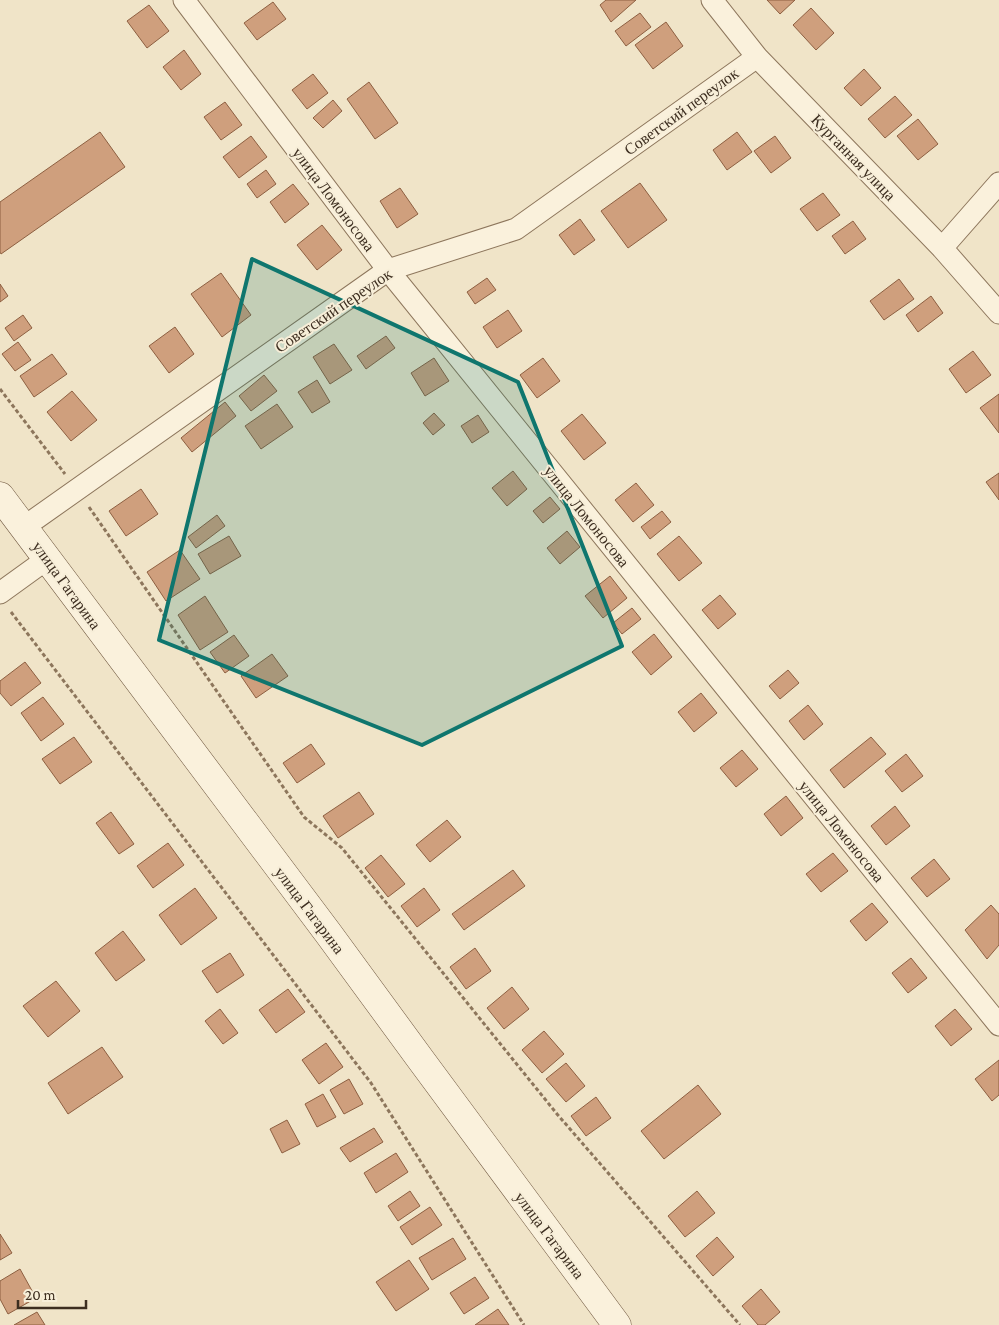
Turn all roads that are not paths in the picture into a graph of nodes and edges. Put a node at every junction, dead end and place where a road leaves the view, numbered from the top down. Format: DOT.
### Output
graph roads {
  1 [pos="184,0"];
  2 [pos="712,0"];
  3 [pos="757,57"];
  4 [pos="999,183"];
  5 [pos="942,248"];
  6 [pos="388,270"];
  7 [pos="999,313"];
  8 [pos="0,496"];
  9 [pos="24,527"];
  10 [pos="47,559"];
  11 [pos="3,599"];
  12 [pos="999,1025"];
  13 [pos="617,1325"];
  1 -- 6 [label="street, улица Ломоносова"];
  2 -- 3 [label="street, Курганная улица"];
  3 -- 5 [label="street, Курганная улица"];
  3 -- 6 [label="street, Советский переулок"];
  4 -- 5 [label="street"];
  5 -- 7 [label="street, Курганная улица"];
  6 -- 9 [label="street, Советский переулок"];
  6 -- 12 [label="street, улица Ломоносова"];
  8 -- 9 [label="main road, улица Гагарина"];
  9 -- 10 [label="main road, улица Гагарина"];
  10 -- 11 [label="street"];
  10 -- 13 [label="main road, улица Гагарина"];
}
